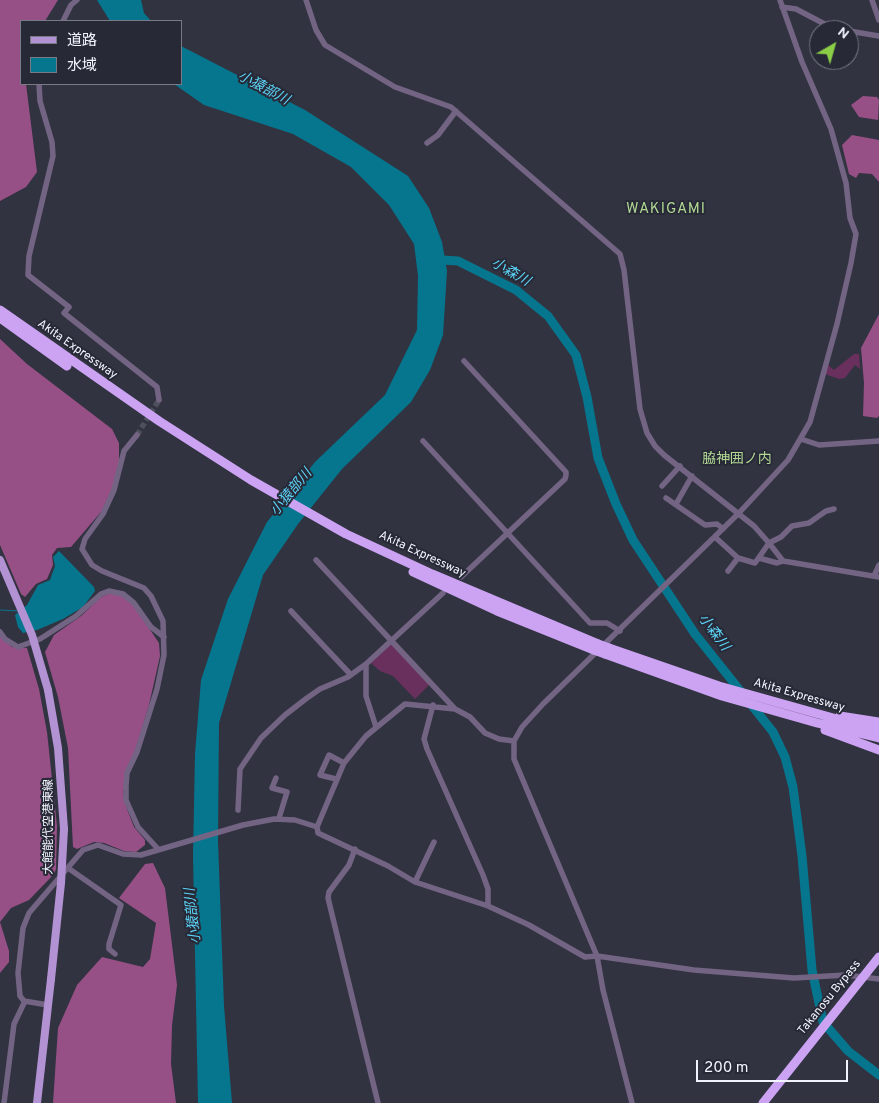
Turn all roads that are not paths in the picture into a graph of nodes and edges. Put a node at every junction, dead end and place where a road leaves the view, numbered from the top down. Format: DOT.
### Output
graph roads {
  1 [pos="77,0"];
  2 [pos="306,0"];
  3 [pos="780,0"];
  4 [pos="872,0"];
  5 [pos="782,7"];
  6 [pos="64,20"];
  7 [pos="816,20"];
  8 [pos="879,20"];
  9 [pos="859,33"];
  10 [pos="879,36"];
  11 [pos="39,85"];
  12 [pos="456,111"];
  13 [pos="427,143"];
  14 [pos="0,308"];
  15 [pos="0,318"];
  16 [pos="0,322"];
  17 [pos="36,344"];
  18 [pos="464,361"];
  19 [pos="159,400"];
  20 [pos="137,435"];
  21 [pos="801,440"];
  22 [pos="423,441"];
  23 [pos="879,441"];
  24 [pos="680,466"];
  25 [pos="692,476"];
  26 [pos="249,482"];
  27 [pos="662,486"];
  28 [pos="666,498"];
  29 [pos="676,504"];
  30 [pos="834,509"];
  31 [pos="739,513"];
  32 [pos="723,529"];
  33 [pos="508,533"];
  34 [pos="715,537"];
  35 [pos="769,543"];
  36 [pos="738,558"];
  37 [pos="759,558"];
  38 [pos="0,560"];
  39 [pos="316,560"];
  40 [pos="782,561"];
  41 [pos="879,566"];
  42 [pos="728,571"];
  43 [pos="877,576"];
  44 [pos="461,577"];
  45 [pos="444,593"];
  46 [pos="291,612"];
  47 [pos="620,631"];
  48 [pos="0,632"];
  49 [pos="164,637"];
  50 [pos="392,639"];
  51 [pos="366,664"];
  52 [pos="351,675"];
  53 [pos="691,681"];
  54 [pos="433,705"];
  55 [pos="455,709"];
  56 [pos="807,717"];
  57 [pos="879,722"];
  58 [pos="376,727"];
  59 [pos="879,731"];
  60 [pos="879,738"];
  61 [pos="514,741"];
  62 [pos="879,750"];
  63 [pos="344,763"];
  64 [pos="276,778"];
  65 [pos="336,779"];
  66 [pos="238,810"];
  67 [pos="279,818"];
  68 [pos="317,827"];
  69 [pos="434,842"];
  70 [pos="158,849"];
  71 [pos="355,849"];
  72 [pos="68,868"];
  73 [pos="415,882"];
  74 [pos="488,906"];
  75 [pos="115,954"];
  76 [pos="597,956"];
  77 [pos="879,957"];
  78 [pos="863,977"];
  79 [pos="879,979"];
  80 [pos="25,1001"];
  81 [pos="48,1005"];
  82 [pos="0,1067"];
  83 [pos="6,1070"];
  84 [pos="4,1103"];
  85 [pos="37,1103"];
  86 [pos="378,1103"];
  87 [pos="632,1103"];
  88 [pos="763,1103"];
  1 -- 6 [label="street"];
  2 -- 12 [label="street"];
  3 -- 5 [label="street"];
  4 -- 8 [label="street"];
  5 -- 7 [label="street"];
  5 -- 21 [label="street"];
  9 -- 10 [label="street"];
  11 -- 19 [label="street"];
  12 -- 13 [label="street"];
  12 -- 24 [label="street"];
  14 -- 26 [label="highway, Akita Expressway"];
  15 -- 17 [label="highway, Akita Expressway"];
  16 -- 17 [label="highway"];
  17 -- 26 [label="highway, Akita Expressway"];
  18 -- 33 [label="street"];
  20 -- 49 [label="street"];
  21 -- 23 [label="street"];
  21 -- 31 [label="street"];
  22 -- 33 [label="street"];
  24 -- 25 [label="street"];
  24 -- 27 [label="street"];
  25 -- 29 [label="street"];
  25 -- 31 [label="street"];
  26 -- 53 [label="highway, Akita Expressway, bridge"];
  28 -- 29 [label="street"];
  29 -- 32 [label="street"];
  30 -- 35 [label="street"];
  31 -- 32 [label="street"];
  31 -- 35 [label="street"];
  32 -- 34 [label="street"];
  33 -- 44 [label="street"];
  33 -- 47 [label="street"];
  34 -- 36 [label="street"];
  34 -- 47 [label="street"];
  35 -- 37 [label="street"];
  35 -- 40 [label="street"];
  36 -- 37 [label="street"];
  36 -- 42 [label="street"];
  37 -- 40 [label="street"];
  38 -- 81 [label="main road, 大館能代空港東線, bridge"];
  39 -- 50 [label="street"];
  40 -- 43 [label="street"];
  41 -- 43 [label="street"];
  45 -- 50 [label="street"];
  46 -- 52 [label="street"];
  47 -- 61 [label="street"];
  48 -- 49 [label="street"];
  49 -- 70 [label="street"];
  50 -- 51 [label="street"];
  50 -- 55 [label="street"];
  51 -- 52 [label="street"];
  51 -- 58 [label="street"];
  52 -- 66 [label="street"];
  53 -- 56 [label="highway, Akita Expressway"];
  53 -- 56 [label="highway, Akita Expressway"];
  54 -- 55 [label="street"];
  54 -- 58 [label="street"];
  54 -- 74 [label="street"];
  55 -- 61 [label="street"];
  56 -- 57 [label="highway"];
  56 -- 59 [label="highway, Akita Expressway"];
  56 -- 60 [label="highway, Akita Expressway"];
  56 -- 62 [label="highway"];
  58 -- 63 [label="street"];
  61 -- 76 [label="street"];
  63 -- 65 [label="street"];
  63 -- 65 [label="street"];
  64 -- 67 [label="street"];
  65 -- 68 [label="street"];
  67 -- 68 [label="street"];
  67 -- 70 [label="street"];
  68 -- 71 [label="street"];
  69 -- 73 [label="street"];
  70 -- 72 [label="street"];
  71 -- 73 [label="street"];
  71 -- 86 [label="street"];
  72 -- 75 [label="street"];
  72 -- 80 [label="street"];
  73 -- 74 [label="street"];
  74 -- 76 [label="street"];
  76 -- 78 [label="street"];
  76 -- 87 [label="street"];
  77 -- 78 [label="highway, Takanosu Bypass"];
  78 -- 79 [label="street"];
  78 -- 88 [label="highway, Takanosu Bypass"];
  80 -- 81 [label="street"];
  80 -- 83 [label="street"];
  81 -- 85 [label="main road, 大館能代空港東線"];
  82 -- 83 [label="street"];
  83 -- 84 [label="street"];
}
